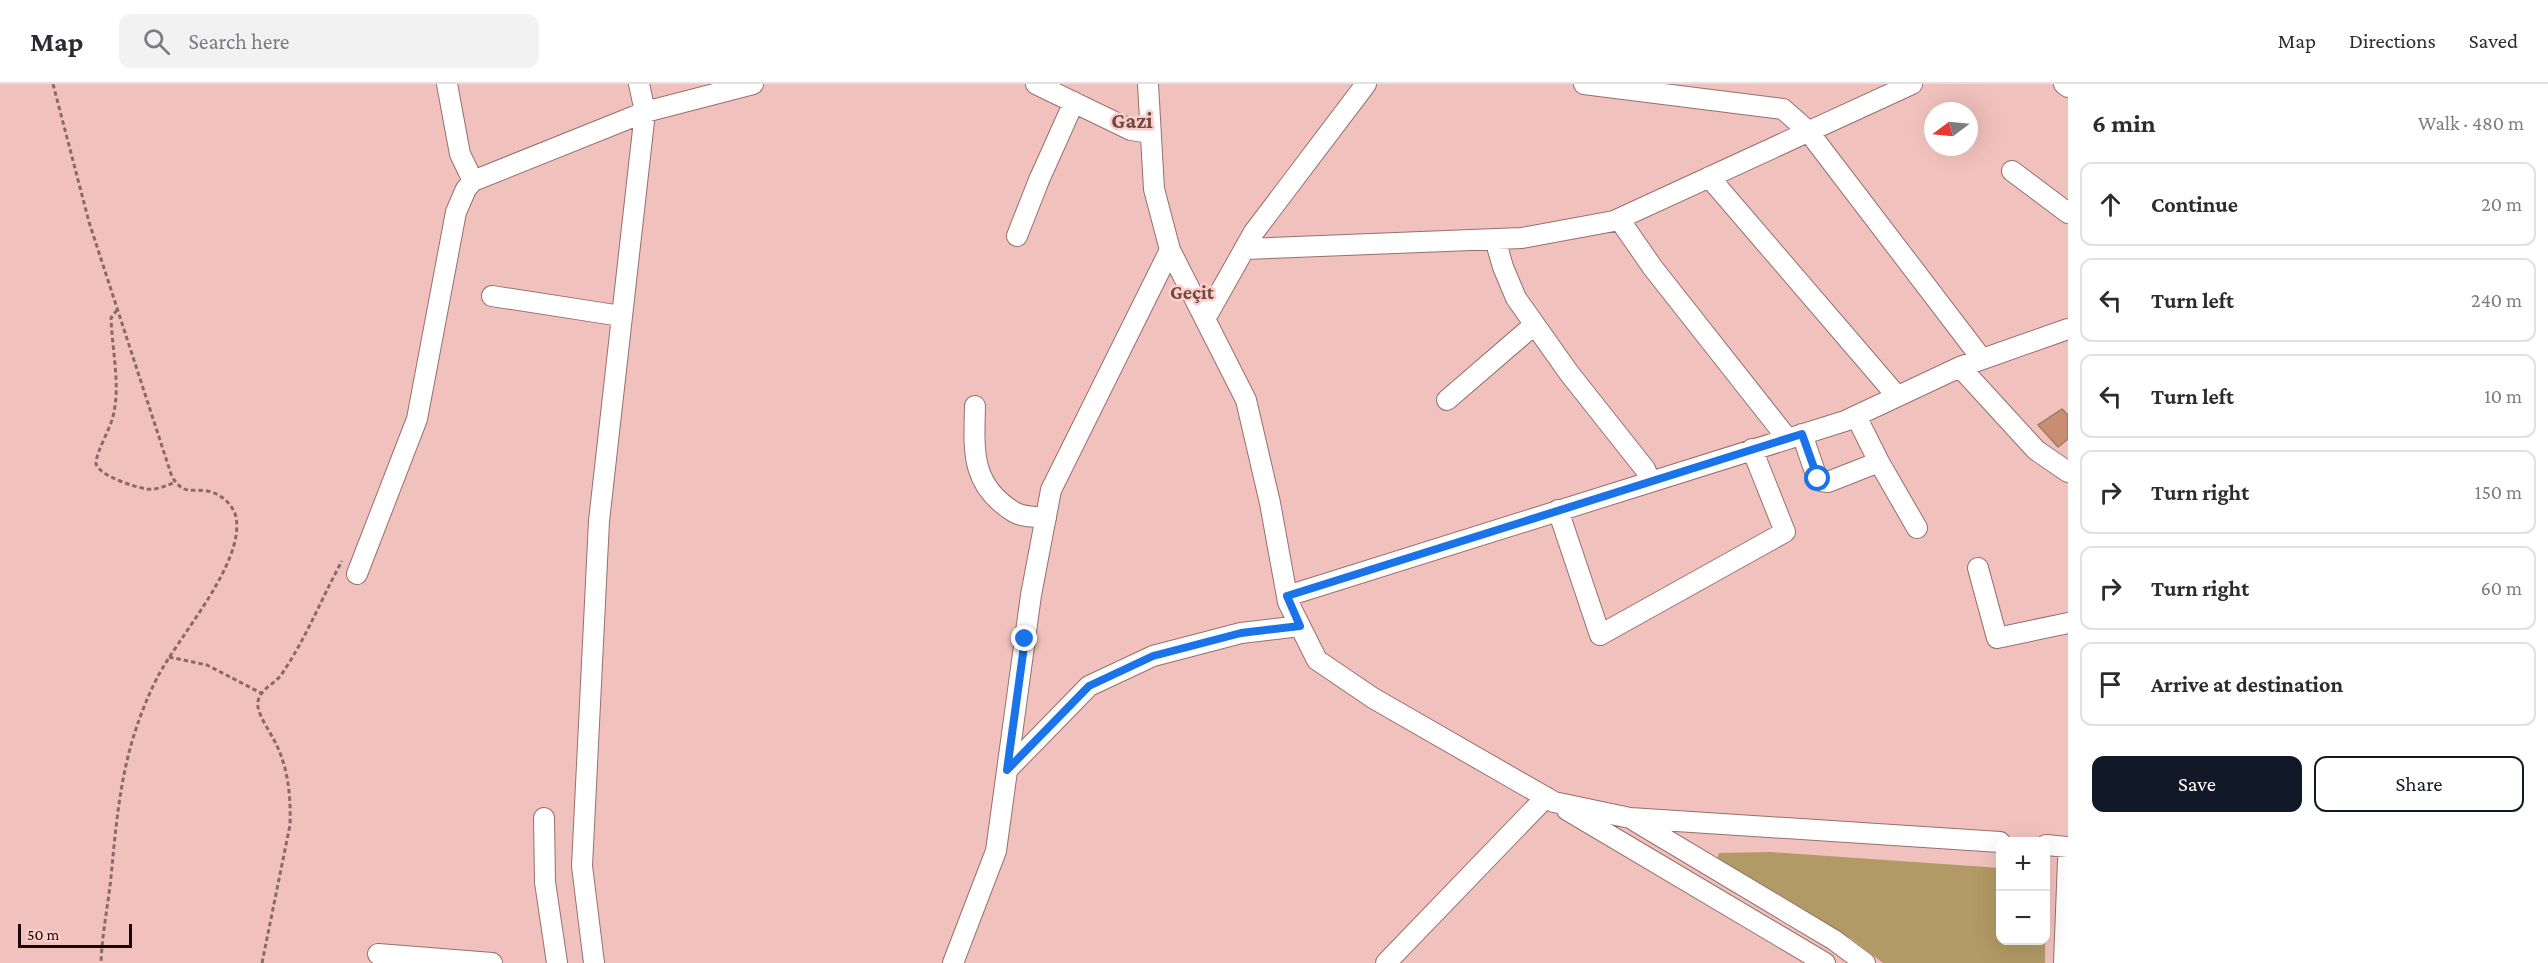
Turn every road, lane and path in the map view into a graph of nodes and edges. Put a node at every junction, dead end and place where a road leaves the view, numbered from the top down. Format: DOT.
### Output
graph roads {
  1 [pos="53,84"];
  2 [pos="447,84"];
  3 [pos="639,84"];
  4 [pos="753,84"];
  5 [pos="1036,84"];
  6 [pos="1148,84"];
  7 [pos="1365,84"];
  8 [pos="1584,84"];
  9 [pos="1912,84"];
  10 [pos="2064,84"];
  11 [pos="2068,87"];
  12 [pos="1074,102"];
  13 [pos="645,112"];
  14 [pos="1808,131"];
  15 [pos="1150,133"];
  16 [pos="2012,171"];
  17 [pos="1709,177"];
  18 [pos="473,181"];
  19 [pos="2068,213"];
  20 [pos="1619,219"];
  21 [pos="1017,236"];
  22 [pos="1495,239"];
  23 [pos="1244,249"];
  24 [pos="1170,250"];
  25 [pos="492,296"];
  26 [pos="117,310"];
  27 [pos="621,316"];
  28 [pos="1205,319"];
  29 [pos="1534,325"];
  30 [pos="2068,329"];
  31 [pos="1982,359"];
  32 [pos="1960,367"];
  33 [pos="1897,396"];
  34 [pos="1447,400"];
  35 [pos="975,406"];
  36 [pos="1856,416"];
  37 [pos="1795,436"];
  38 [pos="1752,449"];
  39 [pos="1879,462"];
  40 [pos="2068,472"];
  41 [pos="1650,481"];
  42 [pos="175,482"];
  43 [pos="1558,510"];
  44 [pos="1046,518"];
  45 [pos="1917,528"];
  46 [pos="347,552"];
  47 [pos="1978,568"];
  48 [pos="357,574"];
  49 [pos="1287,596"];
  50 [pos="2068,623"];
  51 [pos="1300,626"];
  52 [pos="169,657"];
  53 [pos="261,693"];
  54 [pos="1007,770"];
  55 [pos="1550,800"];
  56 [pos="544,818"];
  57 [pos="1630,818"];
  58 [pos="1996,842"];
  59 [pos="2050,845"];
  60 [pos="2068,847"];
  61 [pos="2068,860"];
  62 [pos="378,954"];
  63 [pos="101,963"];
  64 [pos="262,963"];
  65 [pos="492,963"];
  66 [pos="557,963"];
  67 [pos="594,963"];
  68 [pos="953,963"];
  69 [pos="1386,963"];
  70 [pos="1825,963"];
  71 [pos="1865,963"];
  72 [pos="2064,963"];
  1 -- 26 [label="path"];
  2 -- 18 [label="street"];
  3 -- 13 [label="street"];
  4 -- 13 [label="street"];
  5 -- 12 [label="street"];
  6 -- 15 [label="street"];
  7 -- 23 [label="street"];
  8 -- 14 [label="street"];
  9 -- 14 [label="street"];
  10 -- 11 [label="street"];
  12 -- 15 [label="street"];
  12 -- 21 [label="street"];
  13 -- 18 [label="street"];
  13 -- 27 [label="street"];
  14 -- 17 [label="street"];
  14 -- 31 [label="street"];
  15 -- 24 [label="street"];
  16 -- 19 [label="street"];
  17 -- 20 [label="street"];
  17 -- 33 [label="street"];
  18 -- 48 [label="street"];
  20 -- 22 [label="street"];
  20 -- 37 [label="street"];
  22 -- 23 [label="street"];
  22 -- 29 [label="street"];
  23 -- 28 [label="street"];
  24 -- 28 [label="street"];
  24 -- 44 [label="street"];
  25 -- 27 [label="street"];
  26 -- 42 [label="path"];
  26 -- 42 [label="path"];
  27 -- 67 [label="street"];
  28 -- 49 [label="street"];
  29 -- 34 [label="street"];
  29 -- 41 [label="street"];
  30 -- 31 [label="street"];
  31 -- 32 [label="street"];
  32 -- 33 [label="street"];
  32 -- 40 [label="street"];
  33 -- 36 [label="street"];
  35 -- 44 [label="street"];
  36 -- 37 [label="street"];
  36 -- 39 [label="street"];
  37 -- 38 [label="street"];
  37 -- 39 [label="street"];
  38 -- 41 [label="street"];
  38 -- 43 [label="street"];
  39 -- 45 [label="street"];
  41 -- 43 [label="street"];
  42 -- 52 [label="path"];
  43 -- 49 [label="street"];
  44 -- 54 [label="street"];
  46 -- 53 [label="path"];
  47 -- 50 [label="street"];
  49 -- 51 [label="street"];
  51 -- 54 [label="street"];
  51 -- 55 [label="street"];
  52 -- 53 [label="path"];
  52 -- 63 [label="path"];
  53 -- 64 [label="path"];
  54 -- 68 [label="street"];
  55 -- 57 [label="street"];
  55 -- 69 [label="street"];
  55 -- 70 [label="street"];
  56 -- 66 [label="street"];
  57 -- 58 [label="street"];
  57 -- 71 [label="street"];
  59 -- 60 [label="street"];
  61 -- 72 [label="street"];
  62 -- 65 [label="street"];
}
